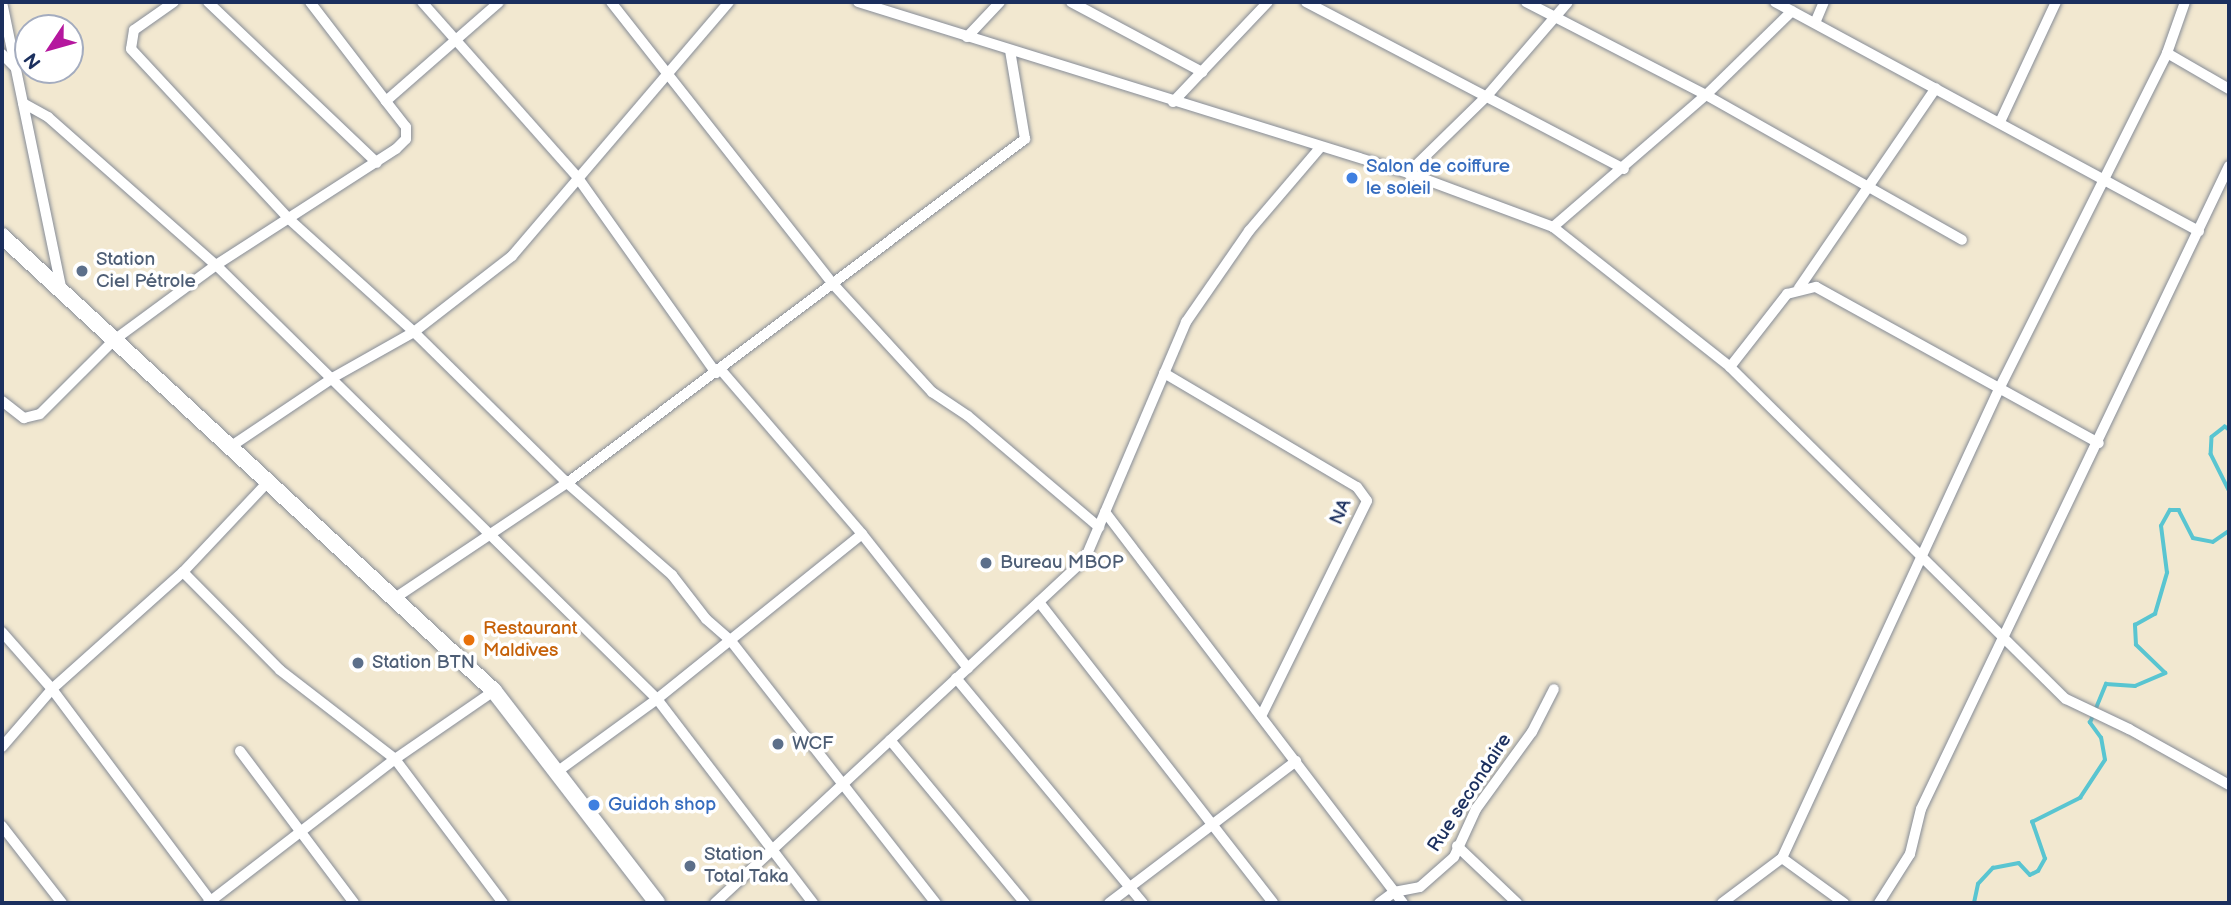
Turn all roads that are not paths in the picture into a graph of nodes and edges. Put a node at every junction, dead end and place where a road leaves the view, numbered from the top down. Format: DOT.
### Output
graph roads {
  1 [pos="2,2"];
  2 [pos="174,2"];
  3 [pos="208,2"];
  4 [pos="310,2"];
  5 [pos="422,2"];
  6 [pos="499,2"];
  7 [pos="611,2"];
  8 [pos="729,2"];
  9 [pos="858,2"];
  10 [pos="1000,2"];
  11 [pos="1071,2"];
  12 [pos="1268,2"];
  13 [pos="1306,2"];
  14 [pos="1526,2"];
  15 [pos="1568,2"];
  16 [pos="1775,2"];
  17 [pos="1824,2"];
  18 [pos="2056,2"];
  19 [pos="2185,2"];
  20 [pos="1792,11"];
  21 [pos="1553,16"];
  22 [pos="1815,23"];
  23 [pos="967,37"];
  24 [pos="456,40"];
  25 [pos="1010,50"];
  26 [pos="2167,53"];
  27 [pos="14,59"];
  28 [pos="1202,72"];
  29 [pos="667,74"];
  30 [pos="19,84"];
  31 [pos="1936,88"];
  32 [pos="2229,89"];
  33 [pos="1706,95"];
  34 [pos="1486,97"];
  35 [pos="386,101"];
  36 [pos="1173,102"];
  37 [pos="23,103"];
  38 [pos="2000,122"];
  39 [pos="1320,149"];
  40 [pos="377,163"];
  41 [pos="2229,166"];
  42 [pos="1623,169"];
  43 [pos="1408,173"];
  44 [pos="2105,177"];
  45 [pos="578,178"];
  46 [pos="1871,188"];
  47 [pos="289,219"];
  48 [pos="1553,227"];
  49 [pos="2199,231"];
  50 [pos="2,236"];
  51 [pos="1962,240"];
  52 [pos="216,265"];
  53 [pos="833,284"];
  54 [pos="1798,288"];
  55 [pos="62,291"];
  56 [pos="414,332"];
  57 [pos="114,340"];
  58 [pos="1730,367"];
  59 [pos="719,372"];
  60 [pos="1164,373"];
  61 [pos="334,377"];
  62 [pos="1999,389"];
  63 [pos="2,401"];
  64 [pos="2099,443"];
  65 [pos="230,447"];
  66 [pos="267,482"];
  67 [pos="567,483"];
  68 [pos="1105,512"];
  69 [pos="1099,527"];
  70 [pos="490,532"];
  71 [pos="862,534"];
  72 [pos="1926,556"];
  73 [pos="183,572"];
  74 [pos="395,598"];
  75 [pos="1039,602"];
  76 [pos="2,632"];
  77 [pos="2007,638"];
  78 [pos="731,641"];
  79 [pos="968,668"];
  80 [pos="956,678"];
  81 [pos="52,689"];
  82 [pos="1554,689"];
  83 [pos="494,691"];
  84 [pos="657,699"];
  85 [pos="1261,716"];
  86 [pos="890,740"];
  87 [pos="2,747"];
  88 [pos="240,751"];
  89 [pos="395,759"];
  90 [pos="1296,761"];
  91 [pos="558,771"];
  92 [pos="845,784"];
  93 [pos="2229,785"];
  94 [pos="1211,825"];
  95 [pos="2,826"];
  96 [pos="300,834"];
  97 [pos="1457,846"];
  98 [pos="773,850"];
  99 [pos="1782,858"];
  100 [pos="1128,888"];
  101 [pos="1394,892"];
  102 [pos="62,903"];
  103 [pos="211,903"];
  104 [pos="354,903"];
  105 [pos="503,903"];
  106 [pos="657,903"];
  107 [pos="715,903"];
  108 [pos="813,903"];
  109 [pos="936,903"];
  110 [pos="1025,903"];
  111 [pos="1109,903"];
  112 [pos="1143,903"];
  113 [pos="1273,903"];
  114 [pos="1379,903"];
  115 [pos="1403,903"];
  116 [pos="1517,903"];
  117 [pos="1722,903"];
  118 [pos="1844,903"];
  119 [pos="1880,903"];
  1 -- 27 [label="street"];
  2 -- 47 [label="street"];
  3 -- 40 [label="street"];
  4 -- 35 [label="street"];
  5 -- 24 [label="street"];
  6 -- 24 [label="street"];
  7 -- 29 [label="street"];
  8 -- 29 [label="street"];
  9 -- 23 [label="street"];
  10 -- 23 [label="street"];
  11 -- 28 [label="street"];
  12 -- 28 [label="street"];
  13 -- 34 [label="street"];
  14 -- 21 [label="street"];
  15 -- 21 [label="street"];
  16 -- 20 [label="street"];
  17 -- 22 [label="street"];
  18 -- 38 [label="street"];
  19 -- 26 [label="street"];
  20 -- 22 [label="street"];
  20 -- 33 [label="street"];
  21 -- 33 [label="street"];
  21 -- 34 [label="street"];
  22 -- 31 [label="street"];
  23 -- 25 [label="street"];
  24 -- 35 [label="street"];
  24 -- 45 [label="street"];
  25 -- 36 [label="street"];
  25 -- 53 [label="street"];
  26 -- 32 [label="street"];
  26 -- 44 [label="street"];
  28 -- 36 [label="street"];
  29 -- 45 [label="street"];
  29 -- 53 [label="street"];
  30 -- 37 [label="street"];
  31 -- 38 [label="street"];
  31 -- 46 [label="street"];
  33 -- 42 [label="street"];
  33 -- 46 [label="street"];
  34 -- 42 [label="street"];
  34 -- 43 [label="street"];
  35 -- 40 [label="street"];
  36 -- 39 [label="street"];
  37 -- 52 [label="street"];
  37 -- 55 [label="street"];
  38 -- 44 [label="street"];
  39 -- 43 [label="street"];
  39 -- 60 [label="street"];
  40 -- 47 [label="street"];
  41 -- 49 [label="street"];
  42 -- 48 [label="street"];
  43 -- 48 [label="street"];
  44 -- 49 [label="street"];
  44 -- 62 [label="street"];
  45 -- 56 [label="street"];
  45 -- 59 [label="street"];
  46 -- 51 [label="street"];
  46 -- 54 [label="street"];
  47 -- 52 [label="street"];
  47 -- 56 [label="street"];
  48 -- 58 [label="street"];
  49 -- 64 [label="street"];
  50 -- 55 [label="highway"];
  52 -- 57 [label="street"];
  52 -- 61 [label="street"];
  53 -- 59 [label="street"];
  53 -- 69 [label="street"];
  54 -- 58 [label="street"];
  54 -- 62 [label="street"];
  55 -- 57 [label="highway"];
  56 -- 61 [label="street"];
  56 -- 67 [label="street"];
  57 -- 63 [label="street"];
  57 -- 65 [label="highway"];
  58 -- 72 [label="street"];
  59 -- 67 [label="street"];
  59 -- 71 [label="street"];
  60 -- 68 [label="street"];
  60 -- 85 [label="street, NA"];
  61 -- 65 [label="street"];
  61 -- 70 [label="street"];
  62 -- 64 [label="street"];
  62 -- 72 [label="street"];
  64 -- 77 [label="street"];
  65 -- 66 [label="highway"];
  66 -- 73 [label="street"];
  66 -- 74 [label="highway"];
  67 -- 70 [label="street"];
  67 -- 78 [label="street"];
  68 -- 69 [label="street"];
  68 -- 85 [label="street"];
  69 -- 75 [label="street"];
  70 -- 74 [label="street"];
  70 -- 84 [label="street"];
  71 -- 78 [label="street"];
  71 -- 79 [label="street"];
  72 -- 77 [label="street"];
  72 -- 99 [label="street"];
  73 -- 81 [label="street"];
  73 -- 89 [label="street"];
  74 -- 83 [label="highway"];
  75 -- 79 [label="street"];
  75 -- 94 [label="street"];
  76 -- 81 [label="street"];
  77 -- 93 [label="street"];
  77 -- 119 [label="street"];
  78 -- 84 [label="street"];
  78 -- 92 [label="street"];
  79 -- 80 [label="street"];
  80 -- 86 [label="street"];
  80 -- 100 [label="street"];
  81 -- 87 [label="street"];
  81 -- 103 [label="street"];
  82 -- 97 [label="street, Rue secondaire"];
  83 -- 89 [label="street"];
  83 -- 91 [label="highway"];
  84 -- 91 [label="street"];
  84 -- 98 [label="street"];
  85 -- 90 [label="street"];
  86 -- 92 [label="street"];
  86 -- 110 [label="street"];
  88 -- 96 [label="street"];
  89 -- 96 [label="street"];
  89 -- 105 [label="street"];
  90 -- 94 [label="street"];
  90 -- 101 [label="street"];
  91 -- 106 [label="highway"];
  92 -- 98 [label="street"];
  92 -- 109 [label="street"];
  94 -- 100 [label="street"];
  94 -- 113 [label="street"];
  95 -- 102 [label="street"];
  96 -- 103 [label="street"];
  96 -- 104 [label="street"];
  97 -- 101 [label="street, Rue secondaire"];
  97 -- 116 [label="street"];
  98 -- 107 [label="street"];
  98 -- 108 [label="street"];
  99 -- 117 [label="street"];
  99 -- 118 [label="street"];
  100 -- 111 [label="street"];
  100 -- 112 [label="street"];
  101 -- 114 [label="street, Rue secondaire"];
  101 -- 115 [label="street"];
}
